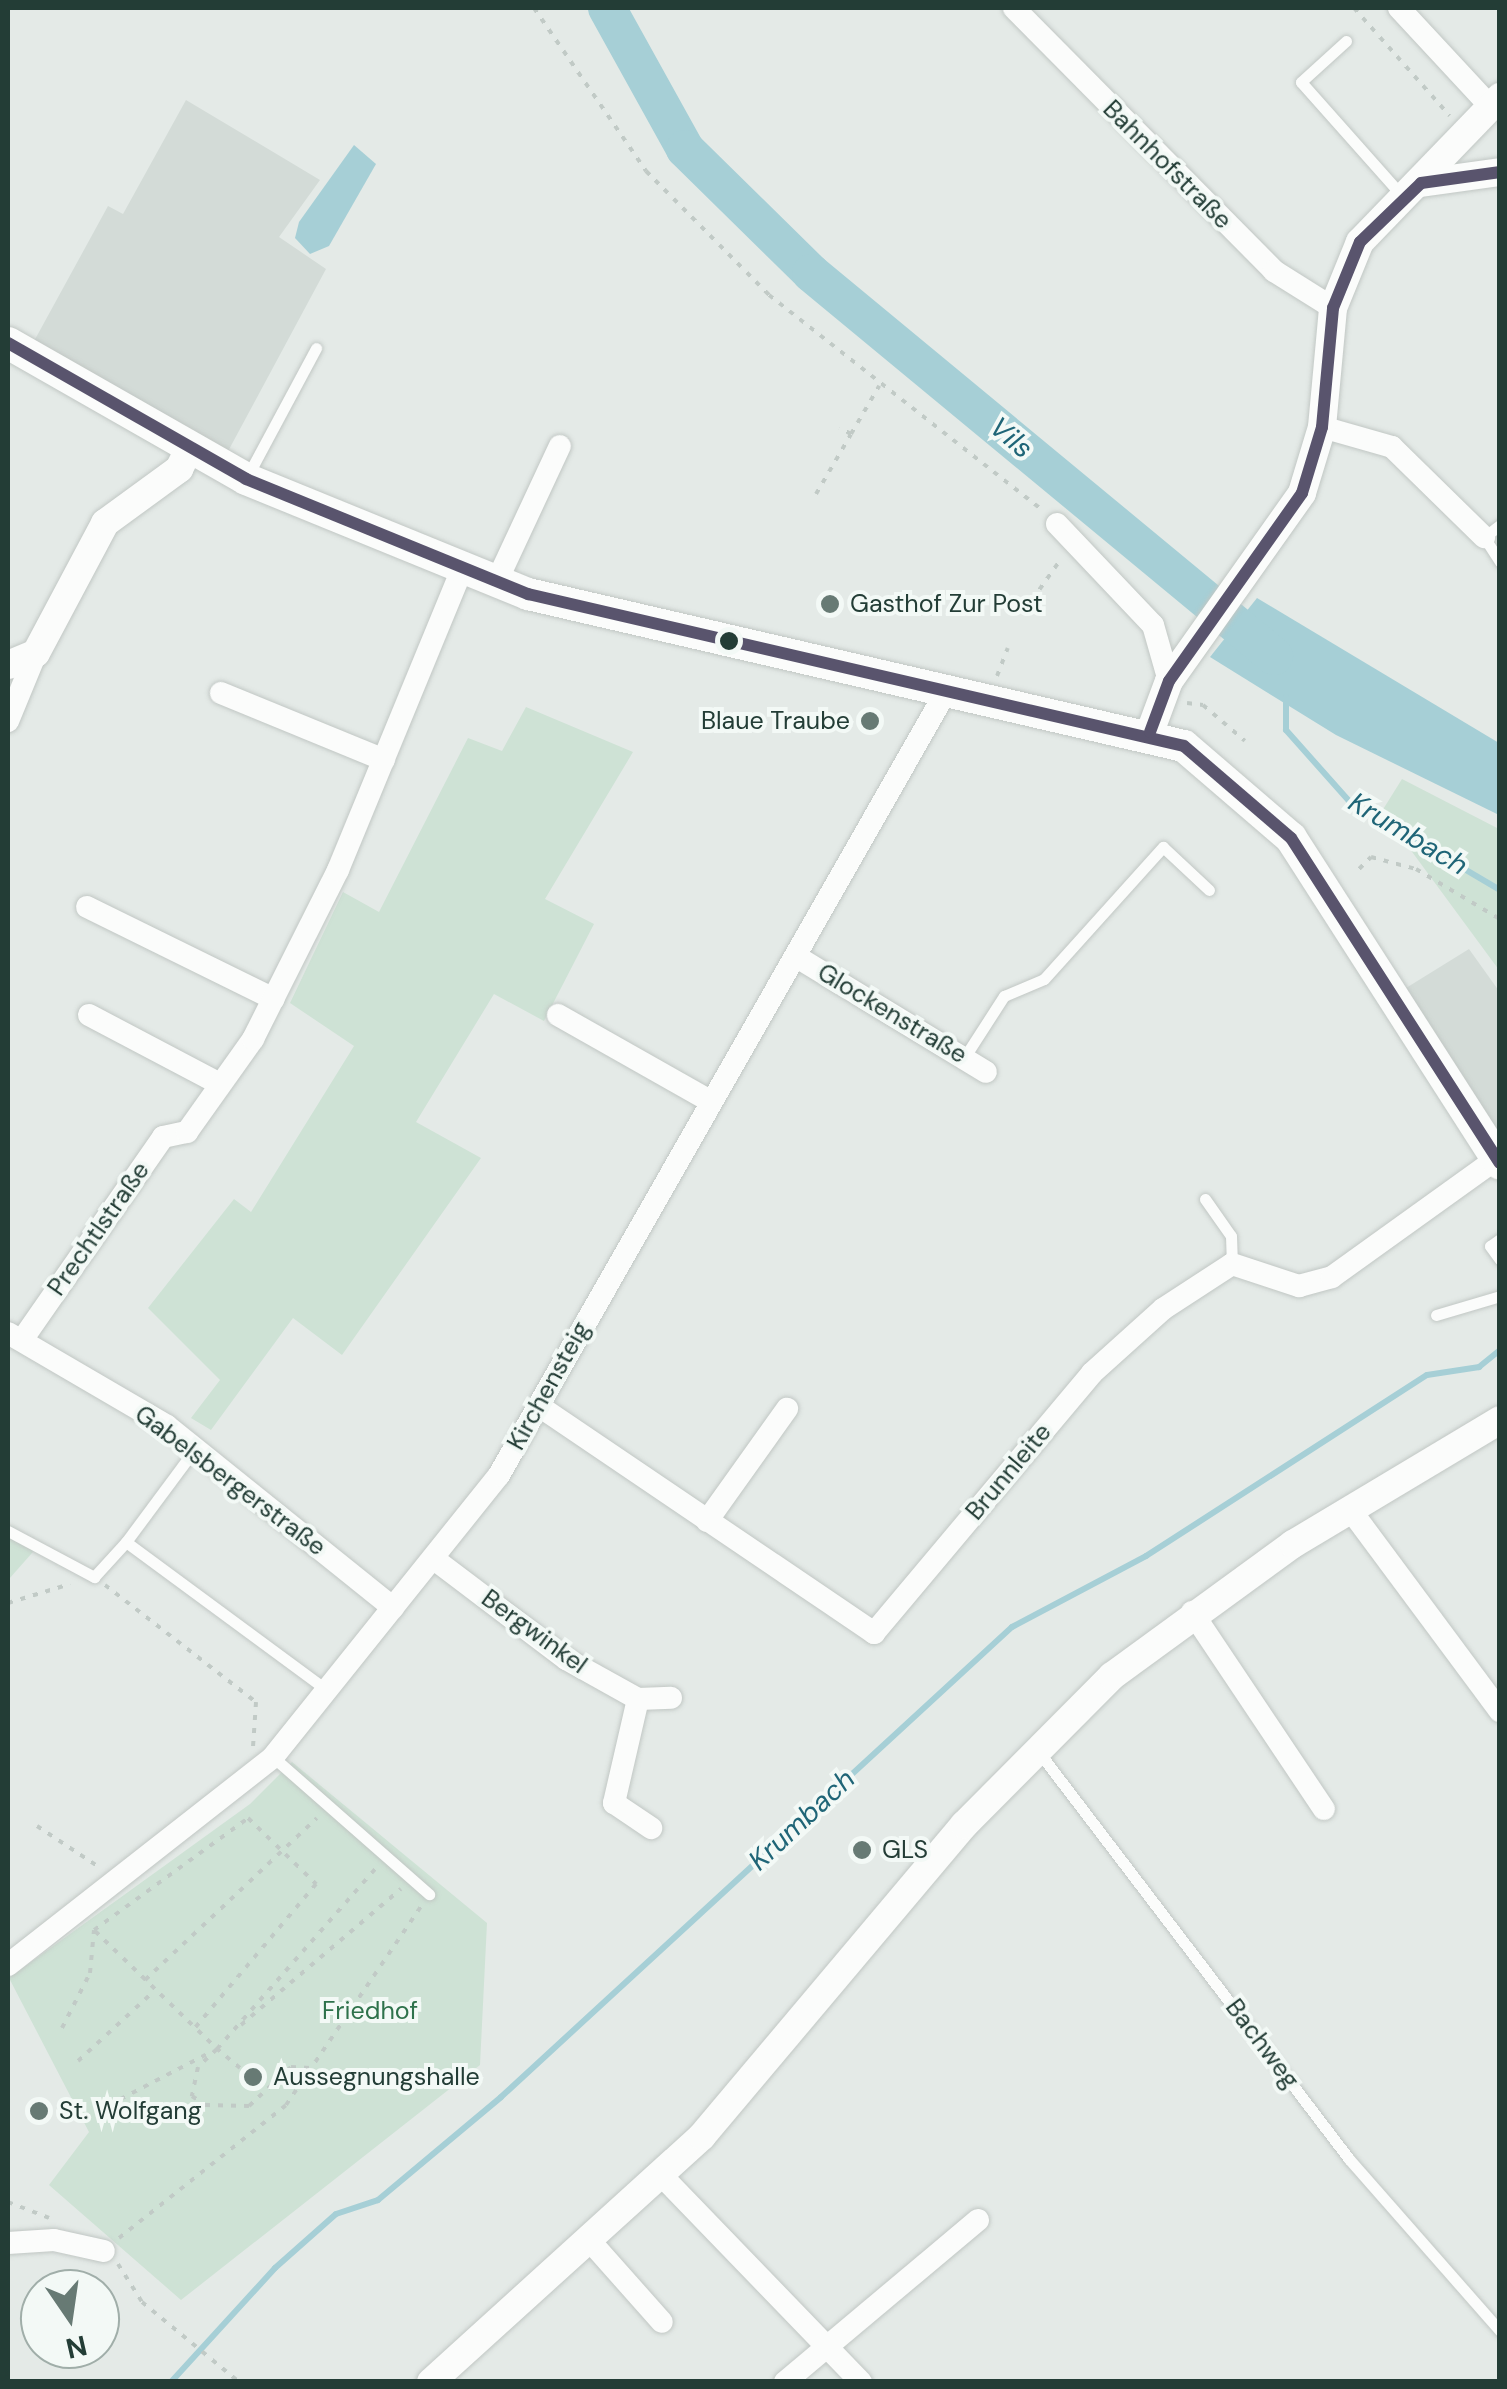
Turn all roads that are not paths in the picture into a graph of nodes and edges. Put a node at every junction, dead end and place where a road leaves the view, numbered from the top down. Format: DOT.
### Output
graph roads {
  1 [pos="1399,8"];
  2 [pos="1012,9"];
  3 [pos="1346,41"];
  4 [pos="1497,111"];
  5 [pos="1500,172"];
  6 [pos="1412,190"];
  7 [pos="1333,308"];
  8 [pos="8,343"];
  9 [pos="316,348"];
  10 [pos="1322,427"];
  11 [pos="560,446"];
  12 [pos="190,448"];
  13 [pos="246,479"];
  14 [pos="1057,524"];
  15 [pos="1492,531"];
  16 [pos="1500,562"];
  17 [pos="461,571"];
  18 [pos="496,583"];
  19 [pos="36,653"];
  20 [pos="8,665"];
  21 [pos="1171,680"];
  22 [pos="946,690"];
  23 [pos="221,694"];
  24 [pos="8,721"];
  25 [pos="1150,732"];
  26 [pos="384,760"];
  27 [pos="1210,890"];
  28 [pos="87,907"];
  29 [pos="797,957"];
  30 [pos="274,999"];
  31 [pos="558,1014"];
  32 [pos="89,1015"];
  33 [pos="964,1058"];
  34 [pos="986,1072"];
  35 [pos="220,1084"];
  36 [pos="708,1100"];
  37 [pos="1498,1161"];
  38 [pos="1205,1199"];
  39 [pos="1500,1239"];
  40 [pos="1500,1260"];
  41 [pos="1232,1264"];
  42 [pos="1500,1296"];
  43 [pos="1436,1315"];
  44 [pos="15,1336"];
  45 [pos="538,1406"];
  46 [pos="787,1408"];
  47 [pos="1500,1420"];
  48 [pos="196,1449"];
  49 [pos="1350,1508"];
  50 [pos="706,1521"];
  51 [pos="8,1531"];
  52 [pos="126,1542"];
  53 [pos="434,1559"];
  54 [pos="394,1608"];
  55 [pos="1192,1612"];
  56 [pos="327,1690"];
  57 [pos="672,1698"];
  58 [pos="638,1700"];
  59 [pos="1500,1711"];
  60 [pos="1036,1747"];
  61 [pos="274,1758"];
  62 [pos="1324,1809"];
  63 [pos="652,1828"];
  64 [pos="430,1894"];
  65 [pos="8,1965"];
  66 [pos="662,2175"];
  67 [pos="978,2220"];
  68 [pos="590,2240"];
  69 [pos="8,2243"];
  70 [pos="104,2251"];
  71 [pos="662,2322"];
  72 [pos="1500,2331"];
  73 [pos="830,2342"];
  74 [pos="431,2382"];
  75 [pos="785,2382"];
  76 [pos="861,2382"];
  1 -- 4 [label="street"];
  2 -- 7 [label="street, Bahnhofstraße"];
  3 -- 6 [label="lane"];
  4 -- 6 [label="street"];
  5 -- 6 [label="street"];
  6 -- 7 [label="street"];
  7 -- 10 [label="street"];
  8 -- 12 [label="main road"];
  9 -- 13 [label="lane"];
  10 -- 15 [label="street"];
  10 -- 21 [label="street"];
  11 -- 18 [label="street"];
  12 -- 13 [label="main road"];
  12 -- 19 [label="street"];
  13 -- 17 [label="main road"];
  14 -- 21 [label="street"];
  15 -- 16 [label="lane"];
  17 -- 18 [label="main road"];
  17 -- 26 [label="street, Prechtlstraße"];
  18 -- 22 [label="main road"];
  19 -- 20 [label="street"];
  19 -- 24 [label="street"];
  21 -- 25 [label="street"];
  22 -- 25 [label="main road"];
  22 -- 29 [label="street, Kirchensteig"];
  23 -- 26 [label="street"];
  25 -- 37 [label="main road"];
  26 -- 30 [label="street, Prechtlstraße"];
  27 -- 33 [label="lane"];
  28 -- 30 [label="street"];
  29 -- 33 [label="street, Glockenstraße"];
  29 -- 36 [label="street, Kirchensteig"];
  30 -- 35 [label="street, Prechtlstraße"];
  31 -- 36 [label="street"];
  32 -- 35 [label="street"];
  33 -- 34 [label="street, Glockenstraße"];
  35 -- 44 [label="street, Prechtlstraße"];
  36 -- 45 [label="street, Kirchensteig"];
  37 -- 41 [label="street"];
  38 -- 41 [label="lane"];
  39 -- 40 [label="lane"];
  41 -- 50 [label="street, Brunnleite"];
  42 -- 43 [label="lane"];
  44 -- 48 [label="street, Gabelsbergerstraße"];
  45 -- 50 [label="street, Brunnleite"];
  45 -- 53 [label="street, Kirchensteig"];
  46 -- 50 [label="street"];
  47 -- 49 [label="street"];
  48 -- 52 [label="lane"];
  48 -- 54 [label="street, Gabelsbergerstraße"];
  49 -- 55 [label="street"];
  49 -- 59 [label="street"];
  51 -- 52 [label="lane"];
  52 -- 56 [label="lane"];
  53 -- 54 [label="street, Kirchensteig"];
  53 -- 58 [label="street, Bergwinkel"];
  54 -- 56 [label="street, Kirchensteig"];
  55 -- 60 [label="street"];
  55 -- 62 [label="street"];
  56 -- 61 [label="street, Kirchensteig"];
  57 -- 58 [label="street"];
  58 -- 63 [label="street"];
  60 -- 66 [label="street"];
  60 -- 72 [label="lane, Bachweg"];
  61 -- 64 [label="lane"];
  61 -- 65 [label="street, Kirchensteig"];
  66 -- 68 [label="street"];
  66 -- 73 [label="street"];
  67 -- 73 [label="street"];
  68 -- 71 [label="street"];
  68 -- 74 [label="street"];
  69 -- 70 [label="street"];
  73 -- 75 [label="street"];
  73 -- 76 [label="street"];
}
